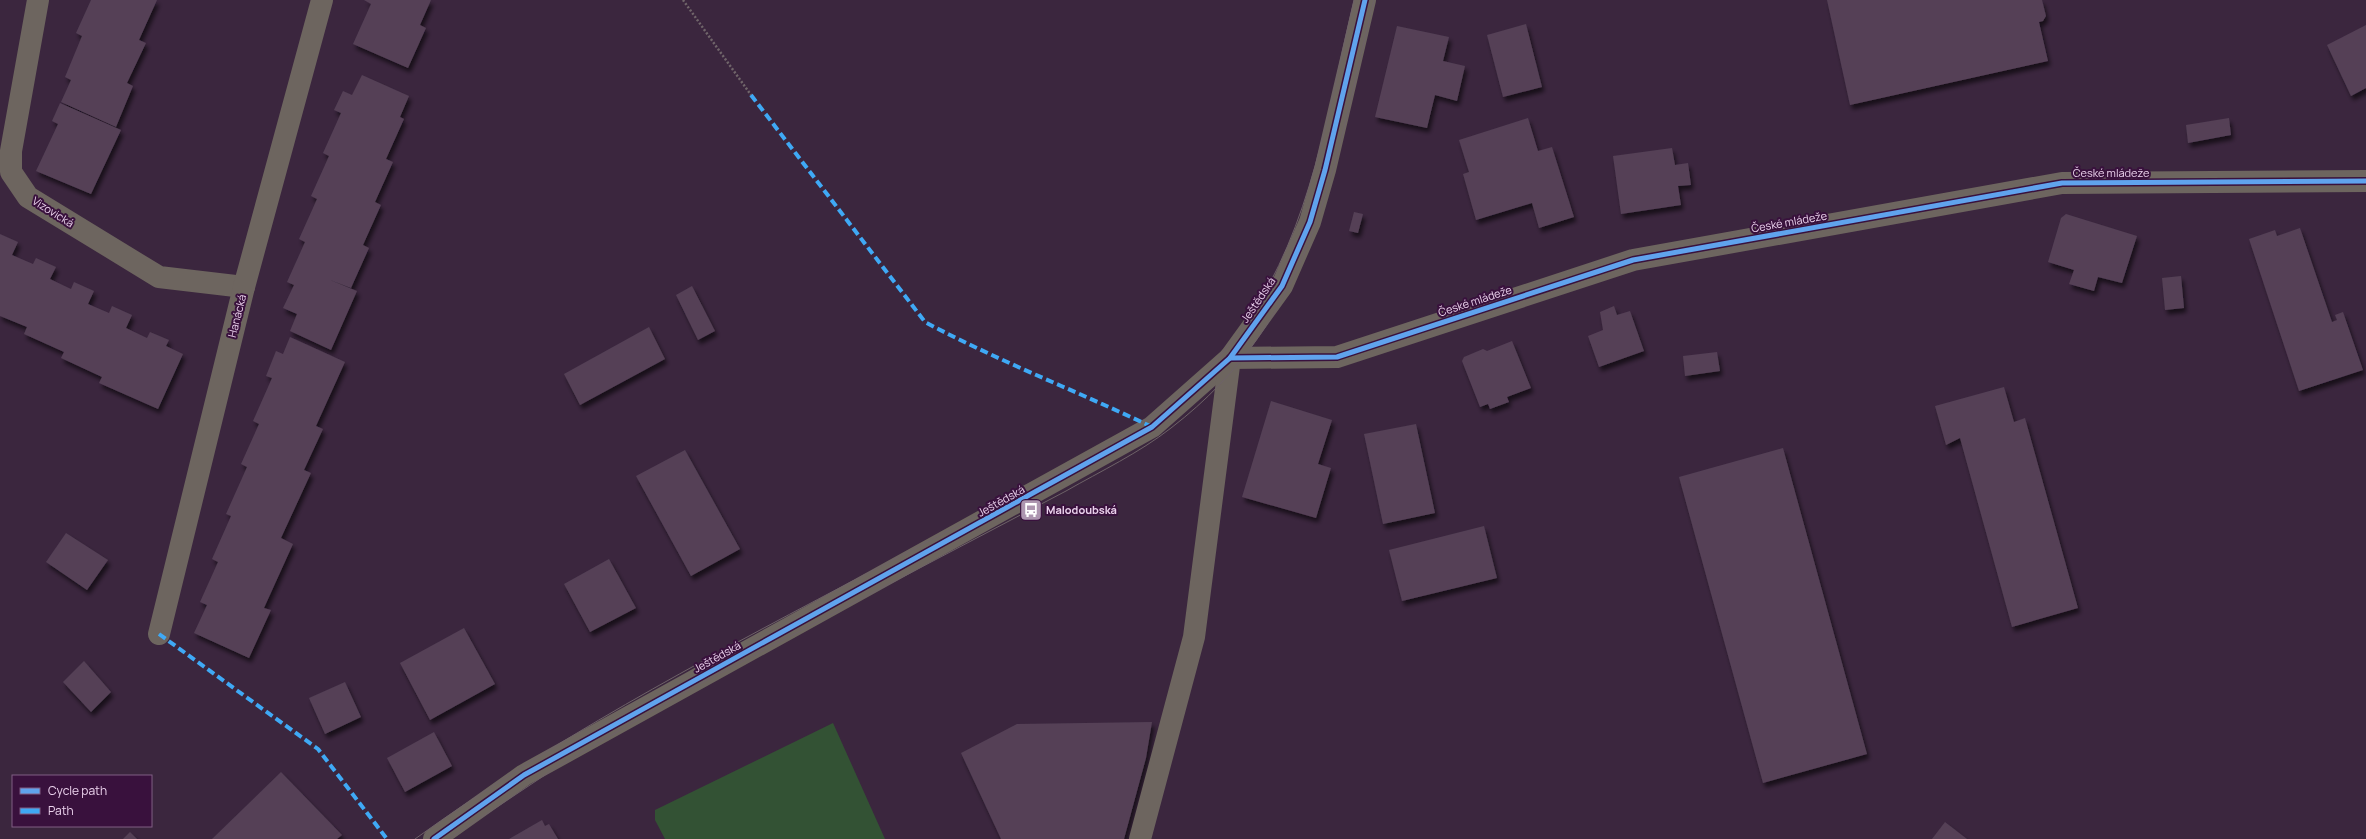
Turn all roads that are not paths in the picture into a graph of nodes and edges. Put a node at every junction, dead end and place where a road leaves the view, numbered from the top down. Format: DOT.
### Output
graph roads {
  1 [pos="38,0"];
  2 [pos="322,0"];
  3 [pos="1365,0"];
  4 [pos="2366,181"];
  5 [pos="244,286"];
  6 [pos="1230,358"];
  7 [pos="159,634"];
  8 [pos="434,839"];
  9 [pos="1140,839"];
  1 -- 5 [label="street, Vizovická"];
  2 -- 5 [label="street, Hanácká"];
  3 -- 6 [label="street, Ještědská"];
  4 -- 6 [label="street, České mládeže"];
  5 -- 7 [label="street, Hanácká"];
  6 -- 8 [label="street, Ještědská"];
  6 -- 9 [label="street"];
}
